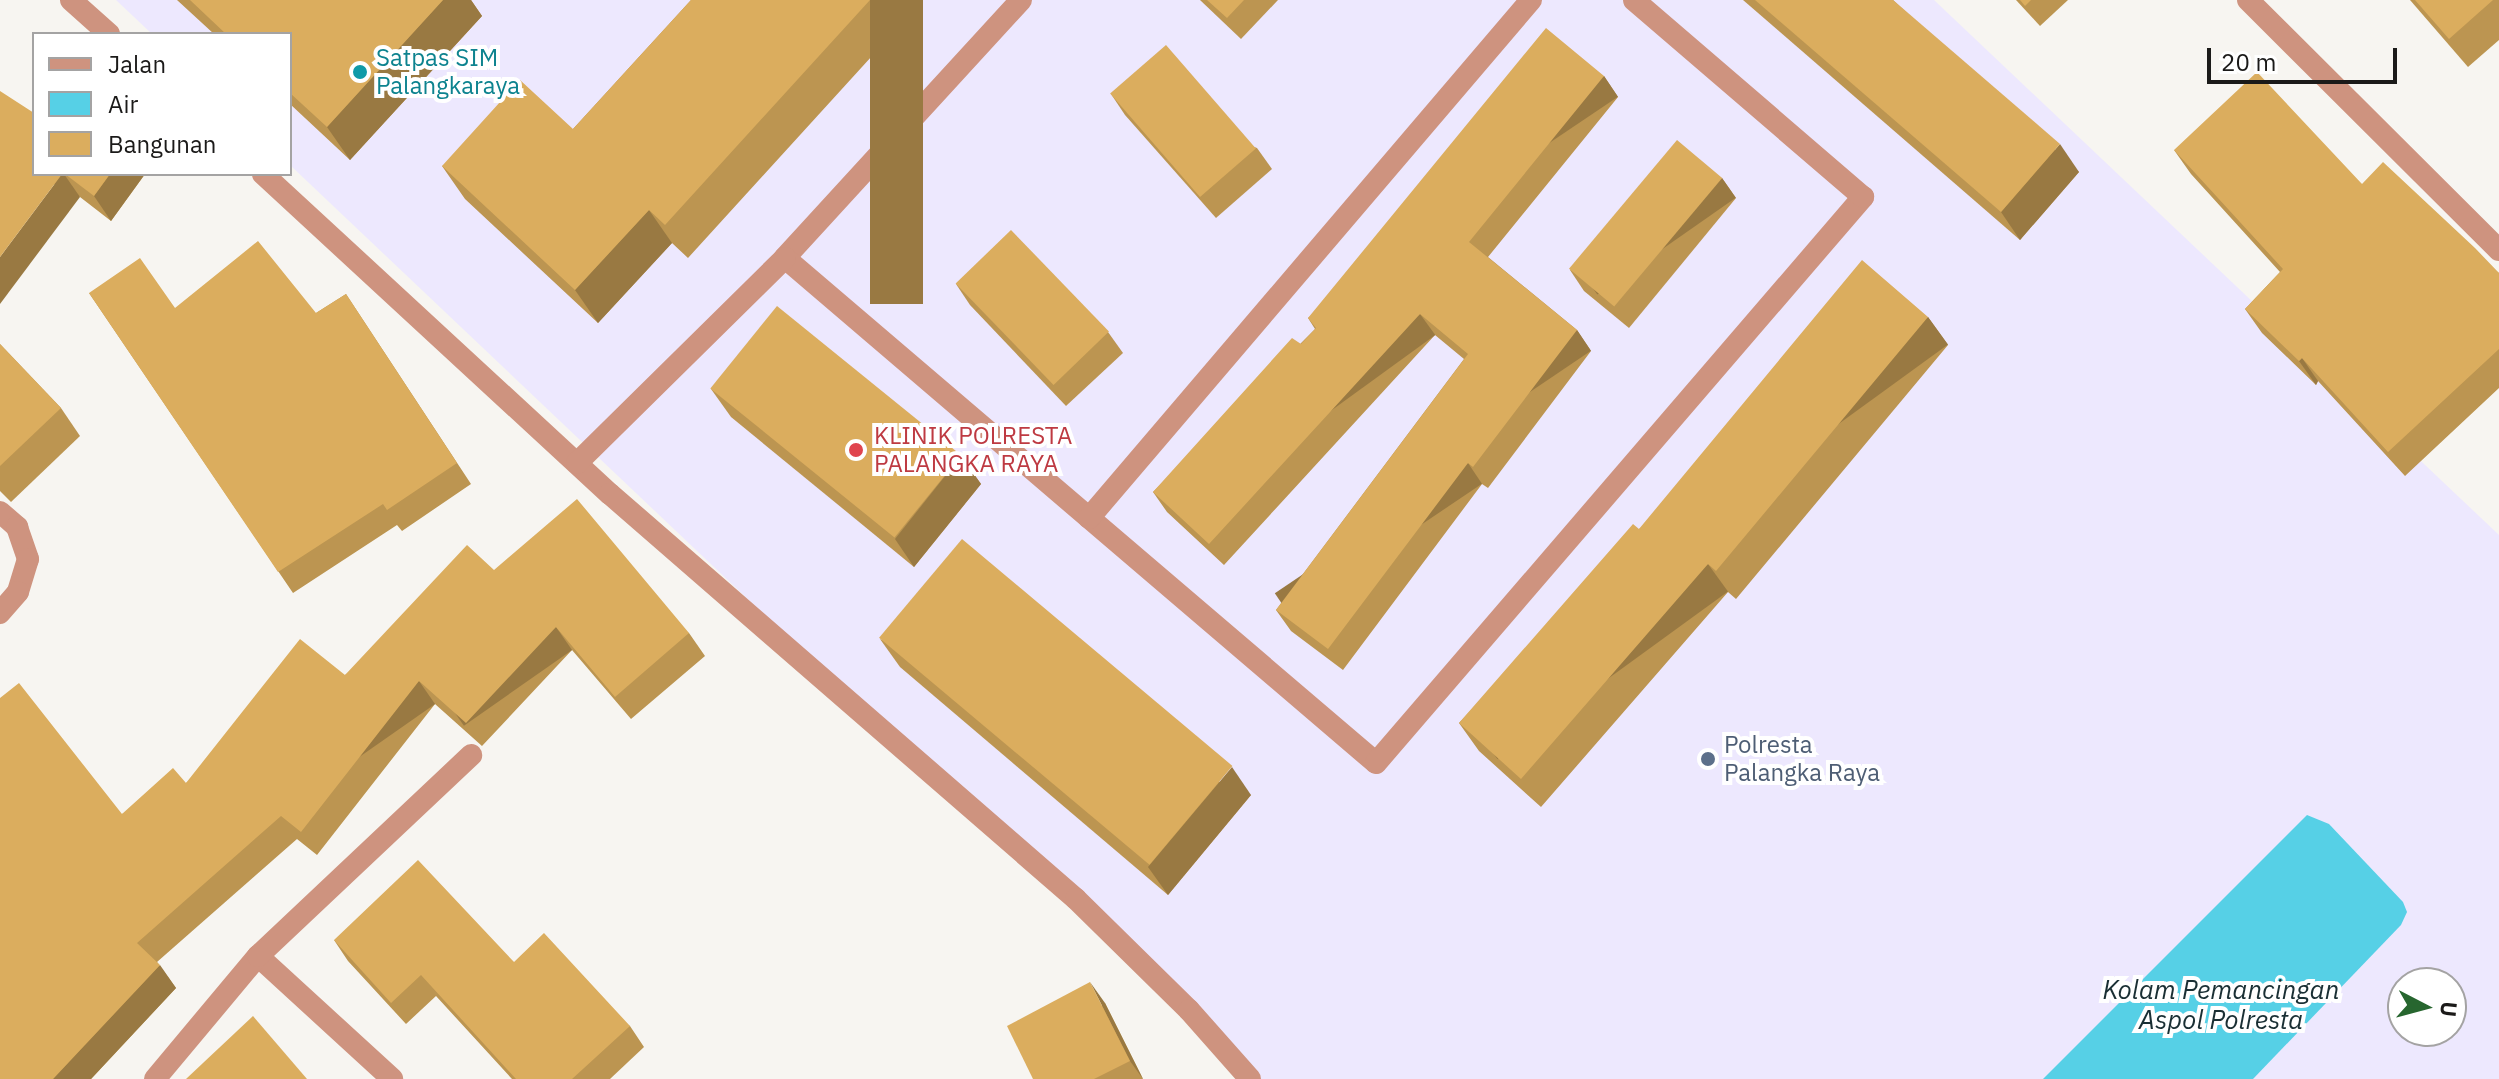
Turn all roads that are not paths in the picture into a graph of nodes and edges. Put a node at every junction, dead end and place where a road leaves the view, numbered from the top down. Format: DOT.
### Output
graph roads {
  1 [pos="71,0"];
  2 [pos="1021,0"];
  3 [pos="1531,0"];
  4 [pos="1634,0"];
  5 [pos="2248,0"];
  6 [pos="107,32"];
  7 [pos="265,176"];
  8 [pos="2499,250"];
  9 [pos="785,258"];
  10 [pos="577,463"];
  11 [pos="0,512"];
  12 [pos="1089,518"];
  13 [pos="0,613"];
  14 [pos="471,755"];
  15 [pos="258,956"];
  16 [pos="155,1079"];
  17 [pos="392,1079"];
  18 [pos="1250,1079"];
  1 -- 6 [label="street"];
  2 -- 9 [label="street"];
  3 -- 12 [label="street"];
  4 -- 12 [label="street"];
  5 -- 8 [label="street"];
  7 -- 10 [label="street"];
  9 -- 10 [label="street"];
  9 -- 12 [label="street"];
  10 -- 18 [label="street"];
  11 -- 13 [label="street"];
  14 -- 15 [label="street"];
  15 -- 16 [label="street"];
  15 -- 17 [label="street"];
}
